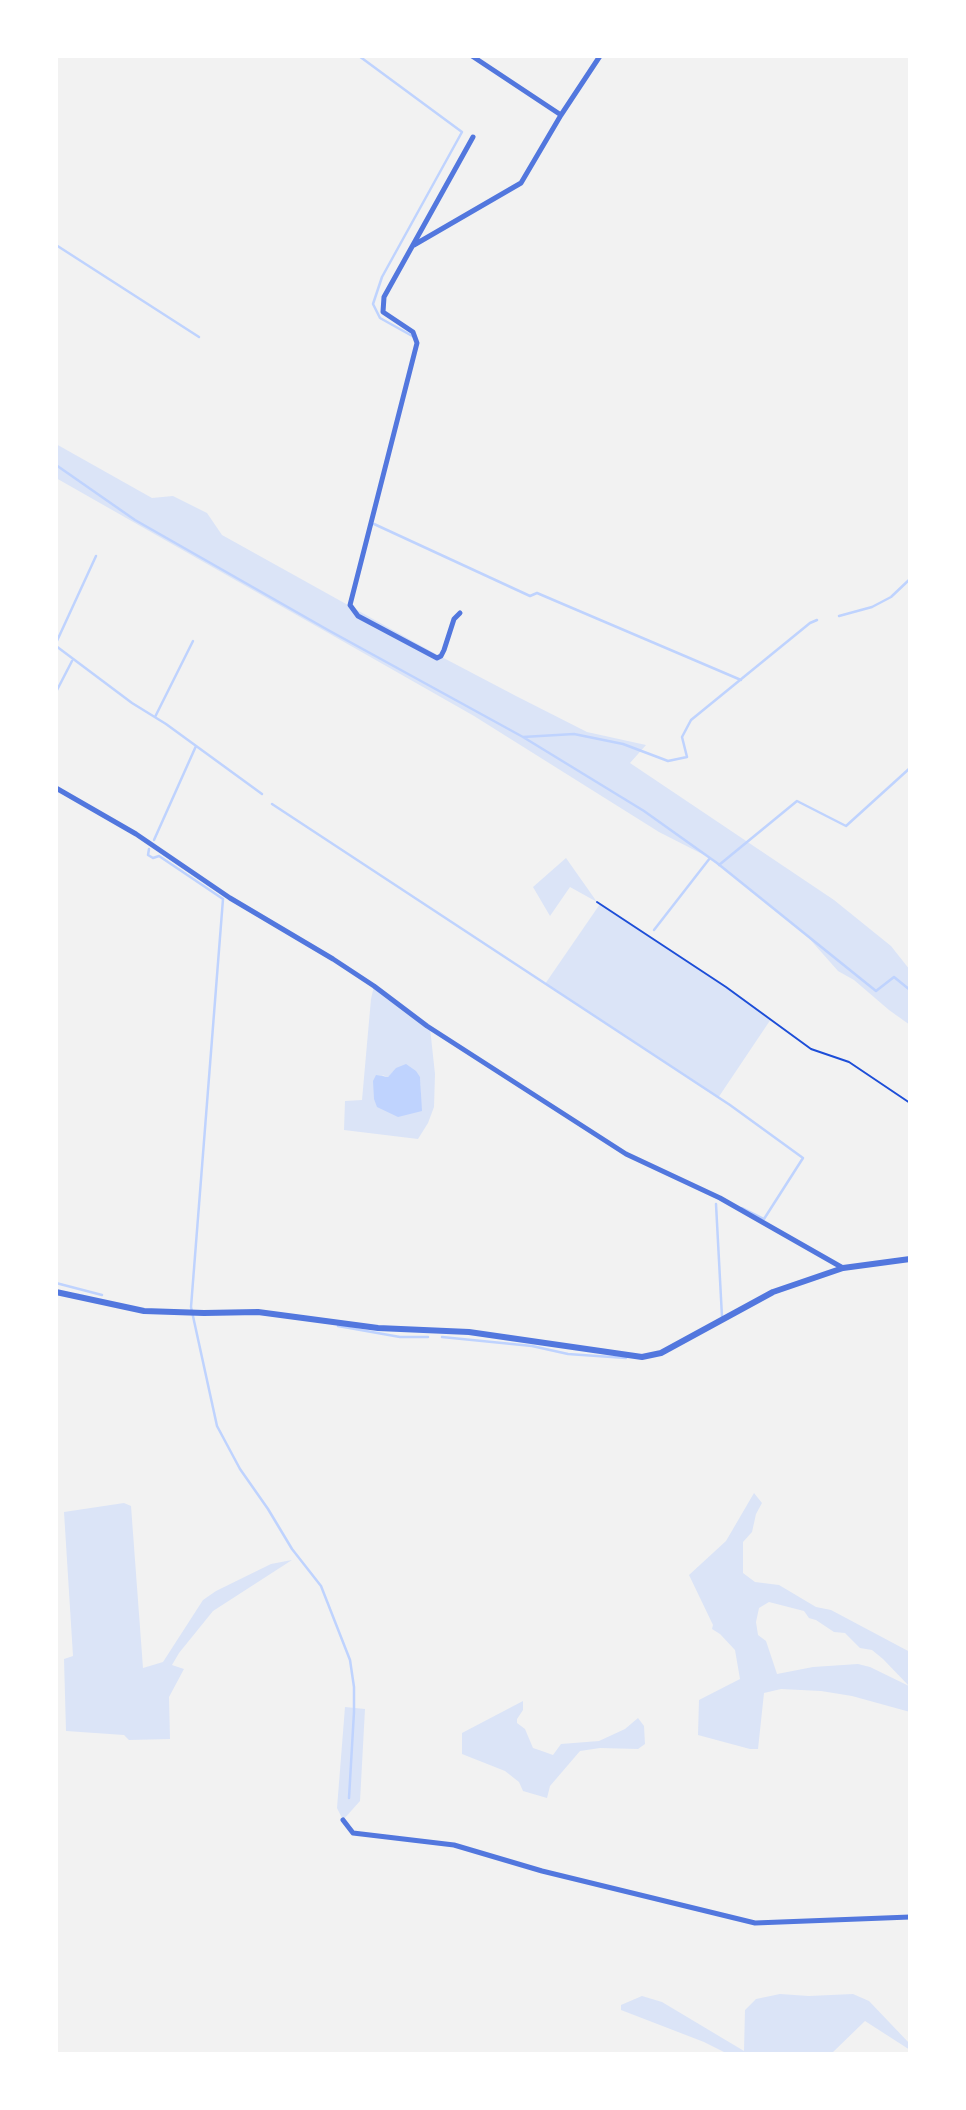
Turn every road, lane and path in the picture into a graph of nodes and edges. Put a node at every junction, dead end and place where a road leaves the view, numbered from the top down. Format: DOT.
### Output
graph roads {
  1 [pos="472,56"];
  2 [pos="600,56"];
  3 [pos="561,115"];
  4 [pos="473,137"];
  5 [pos="412,247"];
  6 [pos="460,613"];
  7 [pos="56,788"];
  8 [pos="597,902"];
  9 [pos="910,1103"];
  10 [pos="910,1259"];
  11 [pos="844,1268"];
  12 [pos="56,1292"];
  13 [pos="343,1820"];
  14 [pos="910,1917"];
  1 -- 3 [label="street"];
  2 -- 3 [label="street"];
  3 -- 5 [label="street"];
  4 -- 5 [label="street"];
  5 -- 6 [label="street"];
  7 -- 11 [label="street"];
  8 -- 9 [label="path"];
  10 -- 11 [label="street"];
  11 -- 12 [label="street"];
  13 -- 14 [label="street"];
}
